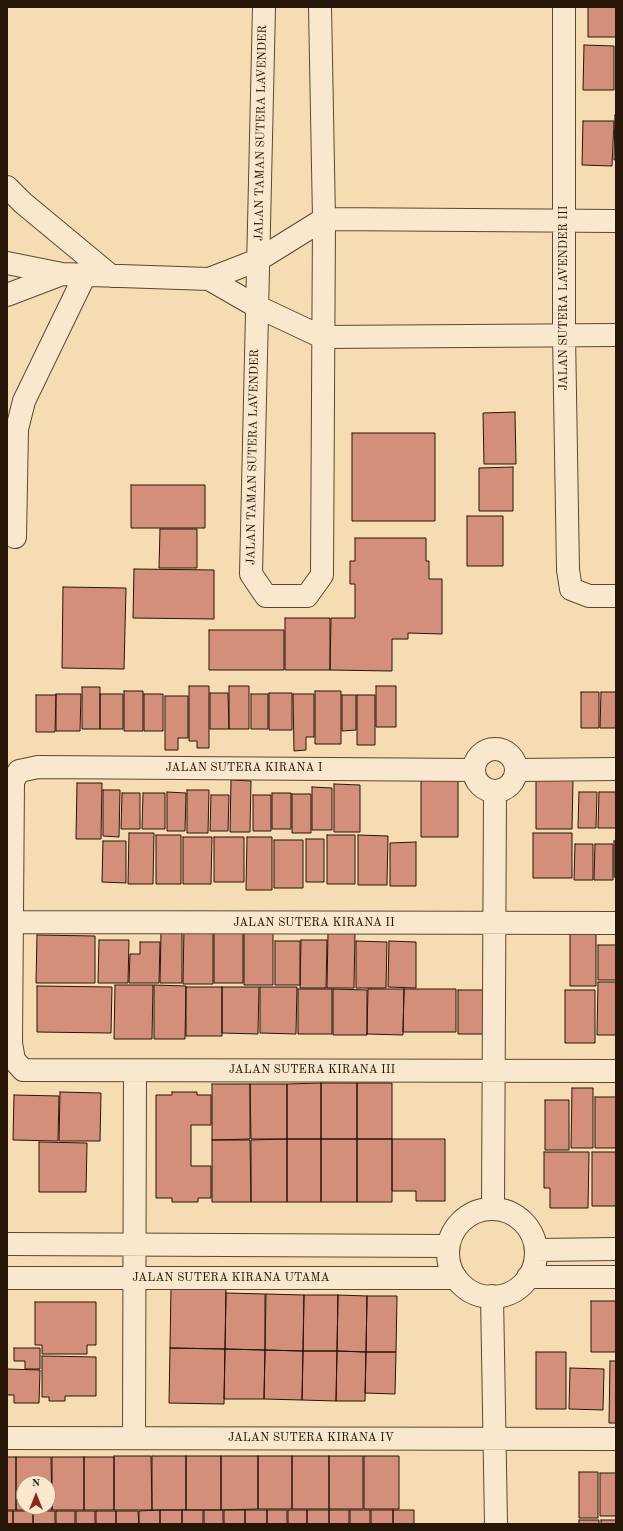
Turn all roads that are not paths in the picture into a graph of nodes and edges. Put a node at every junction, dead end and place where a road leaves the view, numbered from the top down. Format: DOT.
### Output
graph roads {
  1 [pos="264,7"];
  2 [pos="320,7"];
  3 [pos="564,7"];
  4 [pos="7,187"];
  5 [pos="324,220"];
  6 [pos="564,220"];
  7 [pos="616,220"];
  8 [pos="258,260"];
  9 [pos="7,263"];
  10 [pos="62,274"];
  11 [pos="85,275"];
  12 [pos="111,276"];
  13 [pos="209,279"];
  14 [pos="7,295"];
  15 [pos="256,306"];
  16 [pos="564,335"];
  17 [pos="616,335"];
  18 [pos="322,337"];
  19 [pos="15,537"];
  20 [pos="616,596"];
  21 [pos="616,769"];
  22 [pos="474,770"];
  23 [pos="517,770"];
  24 [pos="495,792"];
  25 [pos="13,922"];
  26 [pos="616,923"];
  27 [pos="494,924"];
  28 [pos="494,1070"];
  29 [pos="616,1070"];
  30 [pos="135,1071"];
  31 [pos="493,1209"];
  32 [pos="7,1244"];
  33 [pos="134,1245"];
  34 [pos="448,1246"];
  35 [pos="616,1249"];
  36 [pos="536,1250"];
  37 [pos="528,1277"];
  38 [pos="616,1277"];
  39 [pos="7,1278"];
  40 [pos="134,1278"];
  41 [pos="456,1278"];
  42 [pos="492,1296"];
  43 [pos="134,1437"];
  44 [pos="7,1438"];
  45 [pos="495,1439"];
  46 [pos="616,1439"];
  47 [pos="496,1524"];
  1 -- 8 [label="street, JALAN TAMAN SUTERA LAVENDER"];
  2 -- 5 [label="street"];
  3 -- 6 [label="street, JALAN SUTERA LAVENDER III"];
  4 -- 12 [label="street"];
  5 -- 6 [label="street"];
  5 -- 8 [label="street"];
  5 -- 18 [label="street"];
  6 -- 7 [label="street"];
  6 -- 16 [label="street, JALAN SUTERA LAVENDER III"];
  8 -- 13 [label="street"];
  8 -- 15 [label="street, JALAN TAMAN SUTERA LAVENDER"];
  9 -- 10 [label="street"];
  10 -- 11 [label="street"];
  10 -- 14 [label="street"];
  11 -- 12 [label="street"];
  11 -- 19 [label="street"];
  12 -- 13 [label="street"];
  13 -- 15 [label="street"];
  15 -- 18 [label="street"];
  15 -- 18 [label="street, JALAN TAMAN SUTERA LAVENDER"];
  16 -- 17 [label="street"];
  16 -- 18 [label="street"];
  16 -- 20 [label="street, JALAN SUTERA LAVENDER III"];
  21 -- 23 [label="street"];
  22 -- 23 [label="street"];
  22 -- 24 [label="street"];
  22 -- 25 [label="street, JALAN SUTERA KIRANA I"];
  23 -- 24 [label="street"];
  24 -- 27 [label="street"];
  25 -- 27 [label="street, JALAN SUTERA KIRANA II"];
  25 -- 30 [label="street, JALAN SUTERA KIRANA III"];
  26 -- 27 [label="street, JALAN SUTERA KIRANA II"];
  27 -- 28 [label="street"];
  28 -- 29 [label="street, JALAN SUTERA KIRANA III"];
  28 -- 30 [label="street, JALAN SUTERA KIRANA III"];
  28 -- 31 [label="street"];
  30 -- 33 [label="street"];
  31 -- 34 [label="street"];
  31 -- 36 [label="street"];
  32 -- 33 [label="street"];
  33 -- 34 [label="street"];
  33 -- 40 [label="street"];
  34 -- 41 [label="street"];
  35 -- 36 [label="street"];
  36 -- 37 [label="street"];
  37 -- 38 [label="street"];
  37 -- 42 [label="street"];
  39 -- 40 [label="street, JALAN SUTERA KIRANA UTAMA"];
  40 -- 41 [label="street, JALAN SUTERA KIRANA UTAMA"];
  40 -- 43 [label="street"];
  41 -- 42 [label="street"];
  42 -- 45 [label="street"];
  43 -- 44 [label="street, JALAN SUTERA KIRANA IV"];
  43 -- 45 [label="street, JALAN SUTERA KIRANA IV"];
  45 -- 46 [label="street, JALAN SUTERA KIRANA IV"];
  45 -- 47 [label="street"];
}
